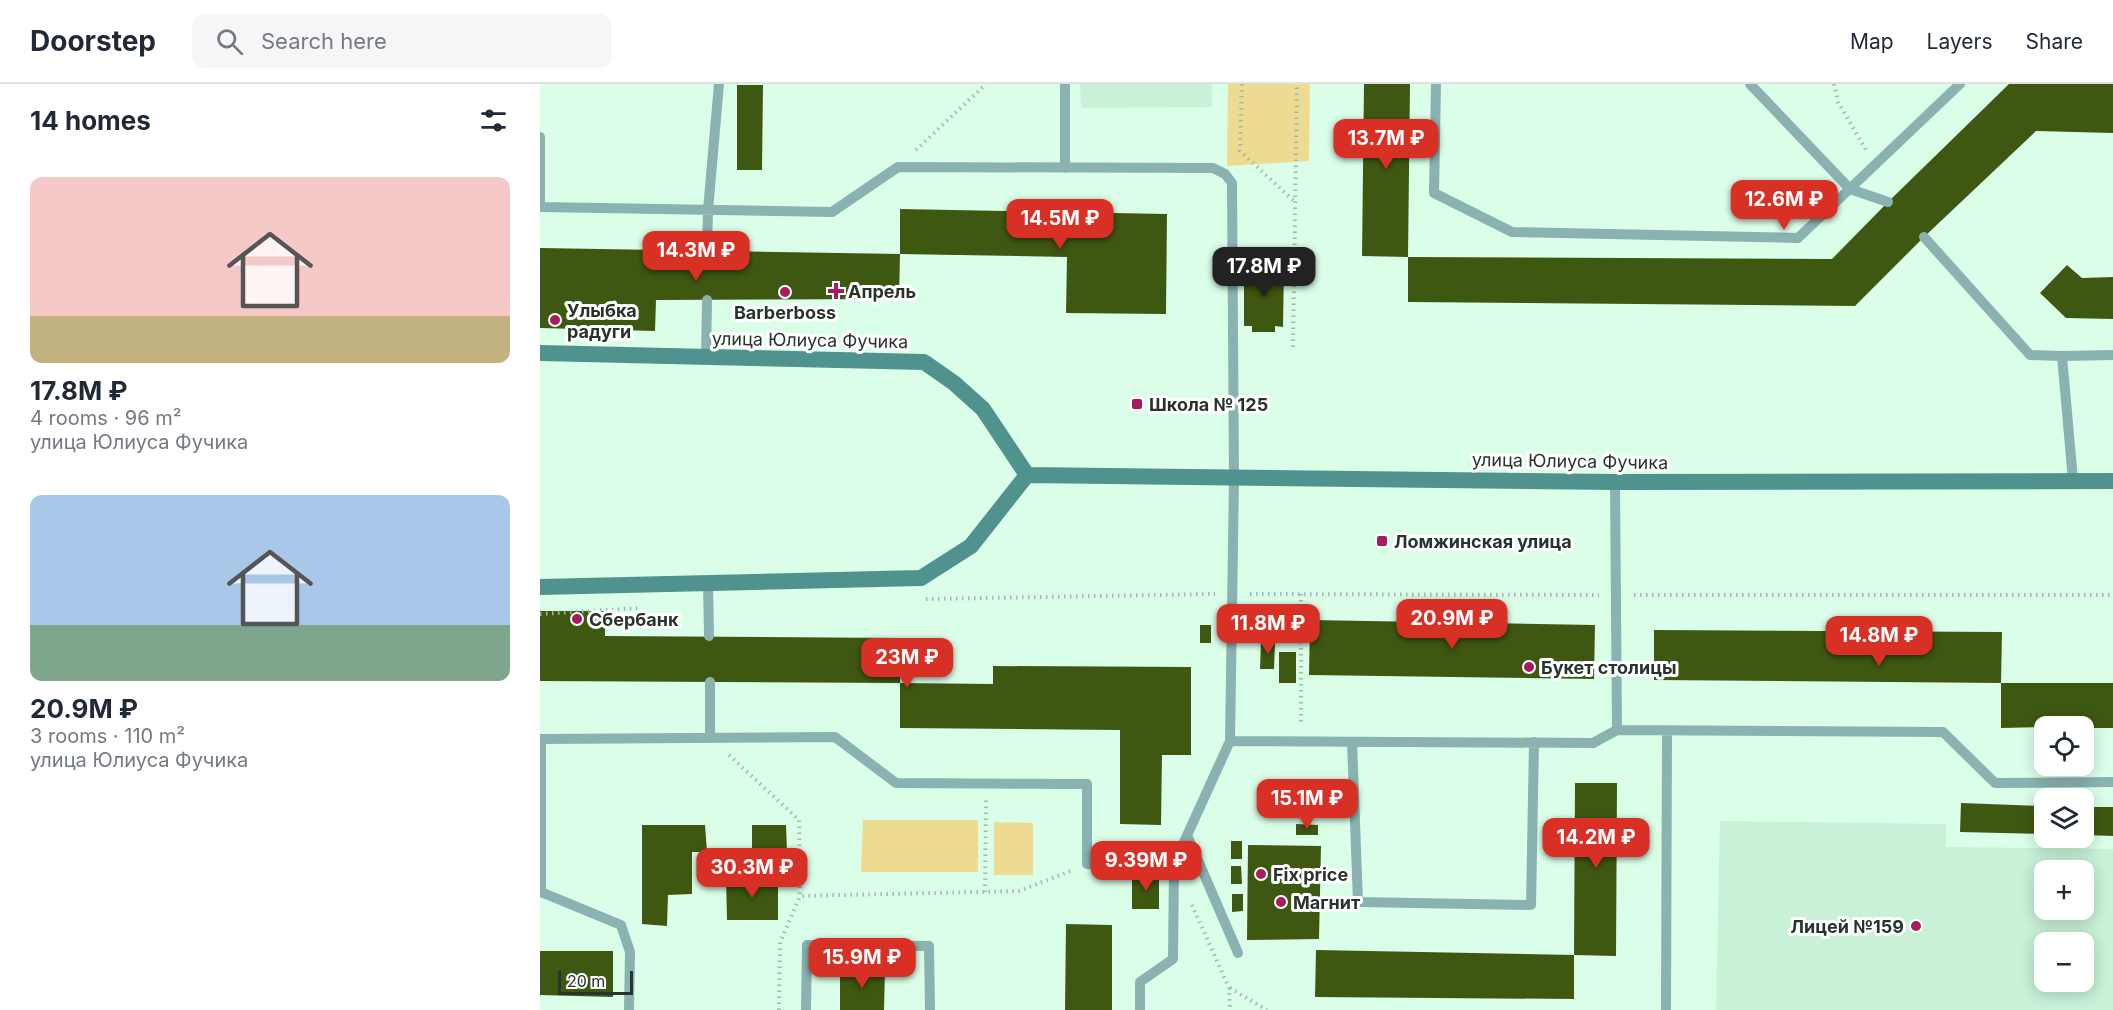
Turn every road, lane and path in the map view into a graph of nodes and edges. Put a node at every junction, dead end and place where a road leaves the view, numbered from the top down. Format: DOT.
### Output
graph roads {
  1 [pos="719,84"];
  2 [pos="986,84"];
  3 [pos="1065,84"];
  4 [pos="1242,84"];
  5 [pos="1297,84"];
  6 [pos="1436,84"];
  7 [pos="1750,84"];
  8 [pos="1834,84"];
  9 [pos="1960,84"];
  10 [pos="540,137"];
  11 [pos="1875,165"];
  12 [pos="898,167"];
  13 [pos="1065,168"];
  14 [pos="1850,189"];
  15 [pos="1888,202"];
  16 [pos="1295,203"];
  17 [pos="708,210"];
  18 [pos="1924,237"];
  19 [pos="708,251"];
  20 [pos="707,300"];
  21 [pos="1293,346"];
  22 [pos="540,353"];
  23 [pos="2113,355"];
  24 [pos="2062,356"];
  25 [pos="706,357"];
  26 [pos="1027,475"];
  27 [pos="1234,478"];
  28 [pos="2073,480"];
  29 [pos="2113,481"];
  30 [pos="1615,482"];
  31 [pos="708,583"];
  32 [pos="540,587"];
  33 [pos="1232,594"];
  34 [pos="1300,594"];
  35 [pos="1616,595"];
  36 [pos="2113,595"];
  37 [pos="923,599"];
  38 [pos="641,608"];
  39 [pos="540,614"];
  40 [pos="709,636"];
  41 [pos="710,682"];
  42 [pos="1617,730"];
  43 [pos="1667,731"];
  44 [pos="710,737"];
  45 [pos="1230,741"];
  46 [pos="1300,741"];
  47 [pos="1352,742"];
  48 [pos="1534,742"];
  49 [pos="2113,782"];
  50 [pos="986,783"];
  51 [pos="1187,835"];
  52 [pos="1087,864"];
  53 [pos="1174,864"];
  54 [pos="985,892"];
  55 [pos="1188,895"];
  56 [pos="800,896"];
  57 [pos="1238,952"];
  58 [pos="1229,988"];
  59 [pos="629,1010"];
  60 [pos="779,1010"];
  61 [pos="806,1010"];
  62 [pos="930,1010"];
  63 [pos="1140,1010"];
  64 [pos="1230,1010"];
  65 [pos="1267,1010"];
  66 [pos="1666,1010"];
  1 -- 17 [label="lane"];
  2 -- 12 [label="path"];
  3 -- 13 [label="lane"];
  4 -- 16 [label="path"];
  5 -- 16 [label="path"];
  6 -- 14 [label="lane"];
  7 -- 14 [label="lane"];
  8 -- 11 [label="path"];
  9 -- 11 [label="lane"];
  10 -- 17 [label="lane"];
  11 -- 14 [label="lane"];
  12 -- 13 [label="lane"];
  12 -- 17 [label="lane"];
  13 -- 27 [label="lane"];
  14 -- 15 [label="lane"];
  16 -- 21 [label="path"];
  17 -- 19 [label="lane"];
  18 -- 24 [label="lane"];
  20 -- 25 [label="lane"];
  22 -- 25 [label="main road, улица Юлиуса Фучика"];
  23 -- 24 [label="lane"];
  24 -- 28 [label="lane"];
  25 -- 26 [label="main road, улица Юлиуса Фучика"];
  26 -- 27 [label="main road, улица Юлиуса Фучика"];
  26 -- 31 [label="main road"];
  27 -- 30 [label="main road, улица Юлиуса Фучика"];
  27 -- 33 [label="lane"];
  28 -- 29 [label="main road, улица Юлиуса Фучика"];
  28 -- 30 [label="main road, улица Юлиуса Фучика"];
  30 -- 35 [label="lane"];
  31 -- 32 [label="main road"];
  31 -- 40 [label="lane"];
  33 -- 34 [label="path"];
  33 -- 37 [label="path"];
  33 -- 45 [label="lane"];
  34 -- 35 [label="path"];
  34 -- 46 [label="path"];
  35 -- 36 [label="path"];
  35 -- 42 [label="lane"];
  38 -- 39 [label="path"];
  41 -- 44 [label="lane"];
  42 -- 43 [label="lane"];
  42 -- 48 [label="lane"];
  43 -- 49 [label="lane"];
  43 -- 66 [label="lane"];
  44 -- 50 [label="lane"];
  44 -- 56 [label="path"];
  44 -- 59 [label="lane"];
  45 -- 46 [label="lane"];
  45 -- 51 [label="lane"];
  46 -- 47 [label="lane"];
  47 -- 48 [label="lane"];
  47 -- 48 [label="lane"];
  50 -- 52 [label="lane"];
  50 -- 54 [label="path"];
  51 -- 53 [label="lane"];
  51 -- 57 [label="lane"];
  52 -- 53 [label="lane"];
  52 -- 54 [label="path"];
  53 -- 63 [label="lane"];
  54 -- 56 [label="path"];
  55 -- 58 [label="path"];
  56 -- 60 [label="path"];
  58 -- 64 [label="path"];
  58 -- 65 [label="path"];
  61 -- 62 [label="lane"];
}
